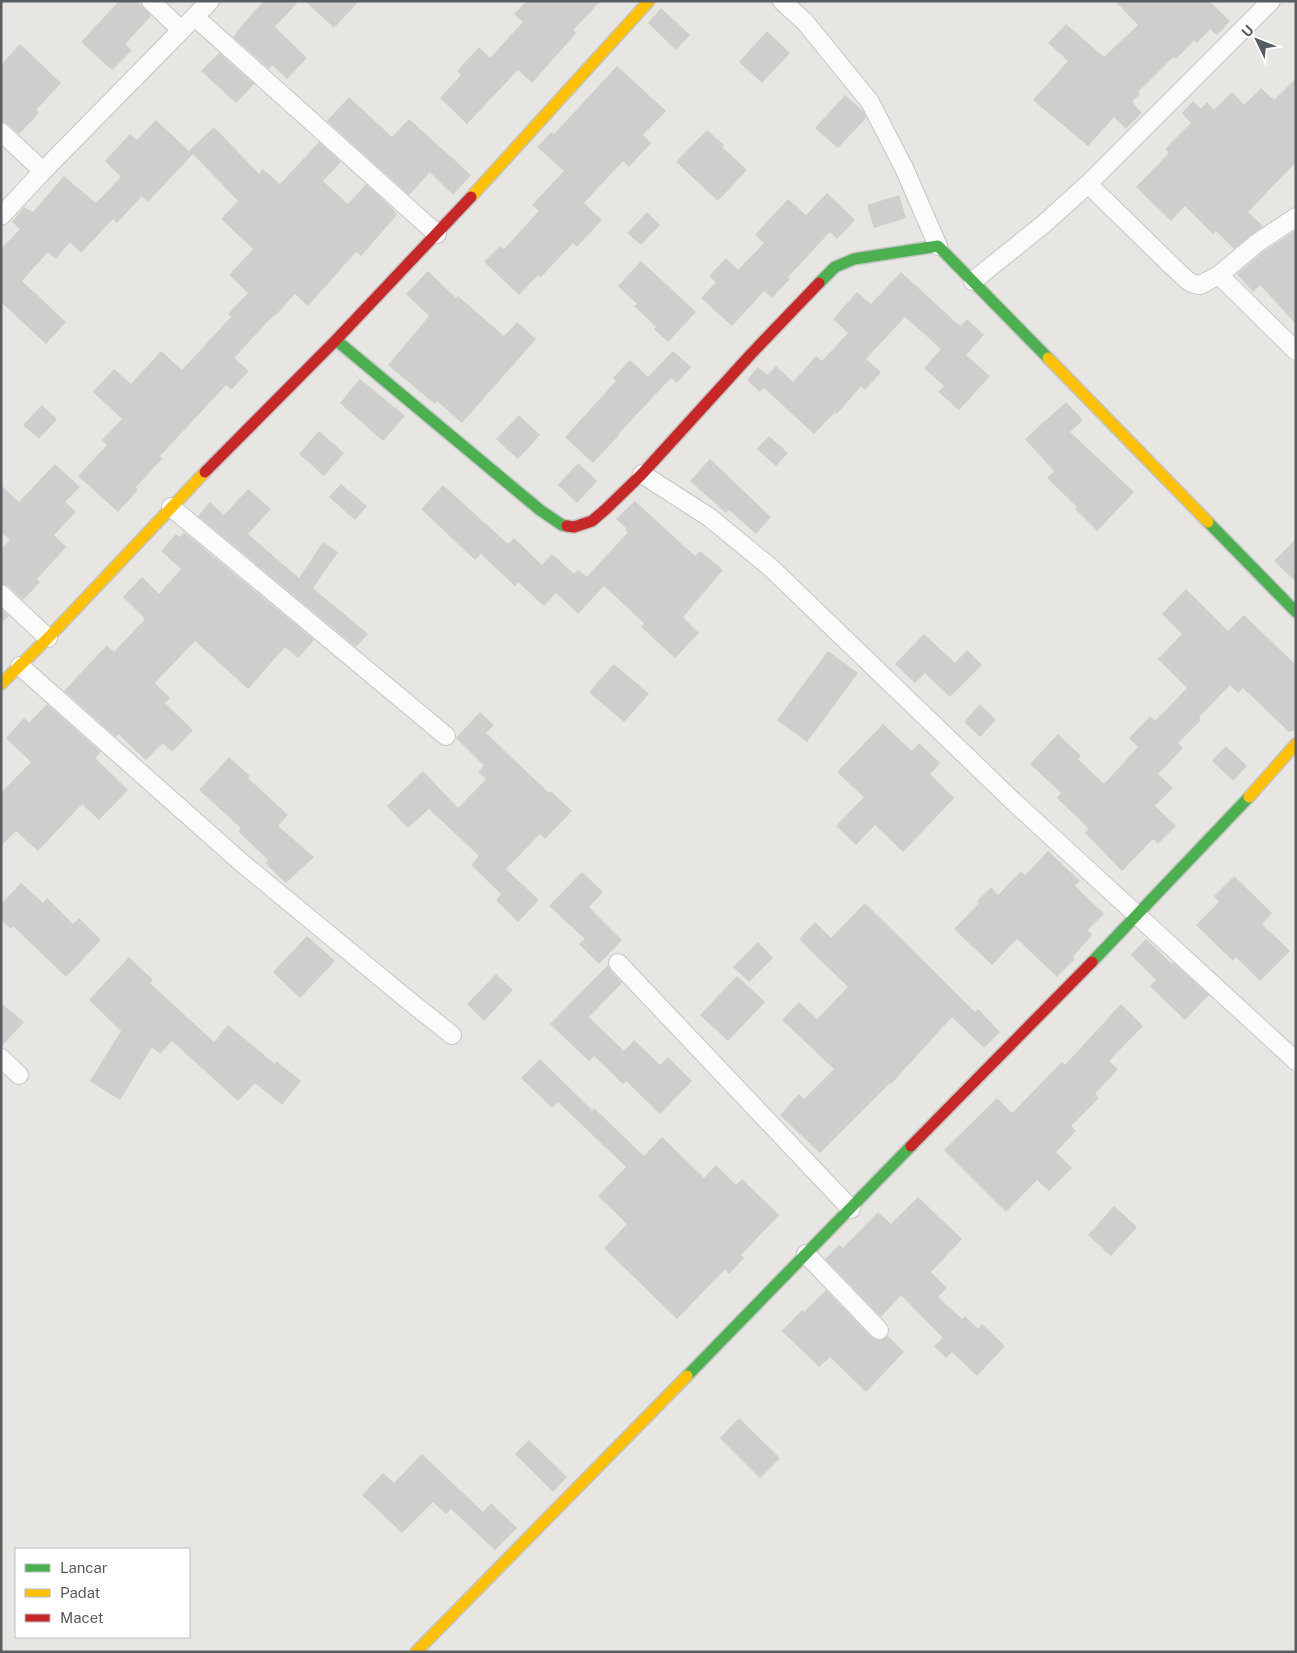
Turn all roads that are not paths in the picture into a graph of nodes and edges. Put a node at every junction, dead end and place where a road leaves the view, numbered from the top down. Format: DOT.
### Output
graph roads {
  1 [pos="151,1"];
  2 [pos="210,1"];
  3 [pos="649,1"];
  4 [pos="782,1"];
  5 [pos="1271,1"];
  6 [pos="195,17"];
  7 [pos="182,30"];
  8 [pos="1,132"];
  9 [pos="43,170"];
  10 [pos="1088,184"];
  11 [pos="1,216"];
  12 [pos="1296,217"];
  13 [pos="436,234"];
  14 [pos="938,246"];
  15 [pos="1220,276"];
  16 [pos="973,281"];
  17 [pos="336,340"];
  18 [pos="1296,351"];
  19 [pos="642,474"];
  20 [pos="171,507"];
  21 [pos="1,594"];
  22 [pos="1296,612"];
  23 [pos="48,638"];
  24 [pos="20,666"];
  25 [pos="1,684"];
  26 [pos="446,736"];
  27 [pos="1296,744"];
  28 [pos="1137,916"];
  29 [pos="618,963"];
  30 [pos="452,1035"];
  31 [pos="1,1058"];
  32 [pos="1296,1062"];
  33 [pos="19,1075"];
  34 [pos="851,1209"];
  35 [pos="806,1254"];
  36 [pos="878,1330"];
  37 [pos="416,1652"];
  1 -- 7 [label="street"];
  2 -- 6 [label="street"];
  3 -- 13 [label="street"];
  4 -- 14 [label="street"];
  5 -- 10 [label="street"];
  6 -- 7 [label="street"];
  6 -- 13 [label="street"];
  7 -- 9 [label="street"];
  8 -- 9 [label="street"];
  9 -- 11 [label="street"];
  10 -- 15 [label="street"];
  10 -- 16 [label="street"];
  12 -- 15 [label="street"];
  13 -- 17 [label="street"];
  14 -- 16 [label="street"];
  14 -- 19 [label="street"];
  15 -- 18 [label="street"];
  16 -- 22 [label="street"];
  17 -- 19 [label="street"];
  17 -- 20 [label="street"];
  19 -- 28 [label="street"];
  20 -- 23 [label="street"];
  20 -- 26 [label="street"];
  21 -- 23 [label="street"];
  23 -- 24 [label="street"];
  24 -- 25 [label="street"];
  24 -- 30 [label="street"];
  27 -- 28 [label="street"];
  28 -- 32 [label="street"];
  28 -- 34 [label="street"];
  29 -- 34 [label="street"];
  31 -- 33 [label="street"];
  34 -- 35 [label="street"];
  35 -- 36 [label="street"];
  35 -- 37 [label="street"];
}
